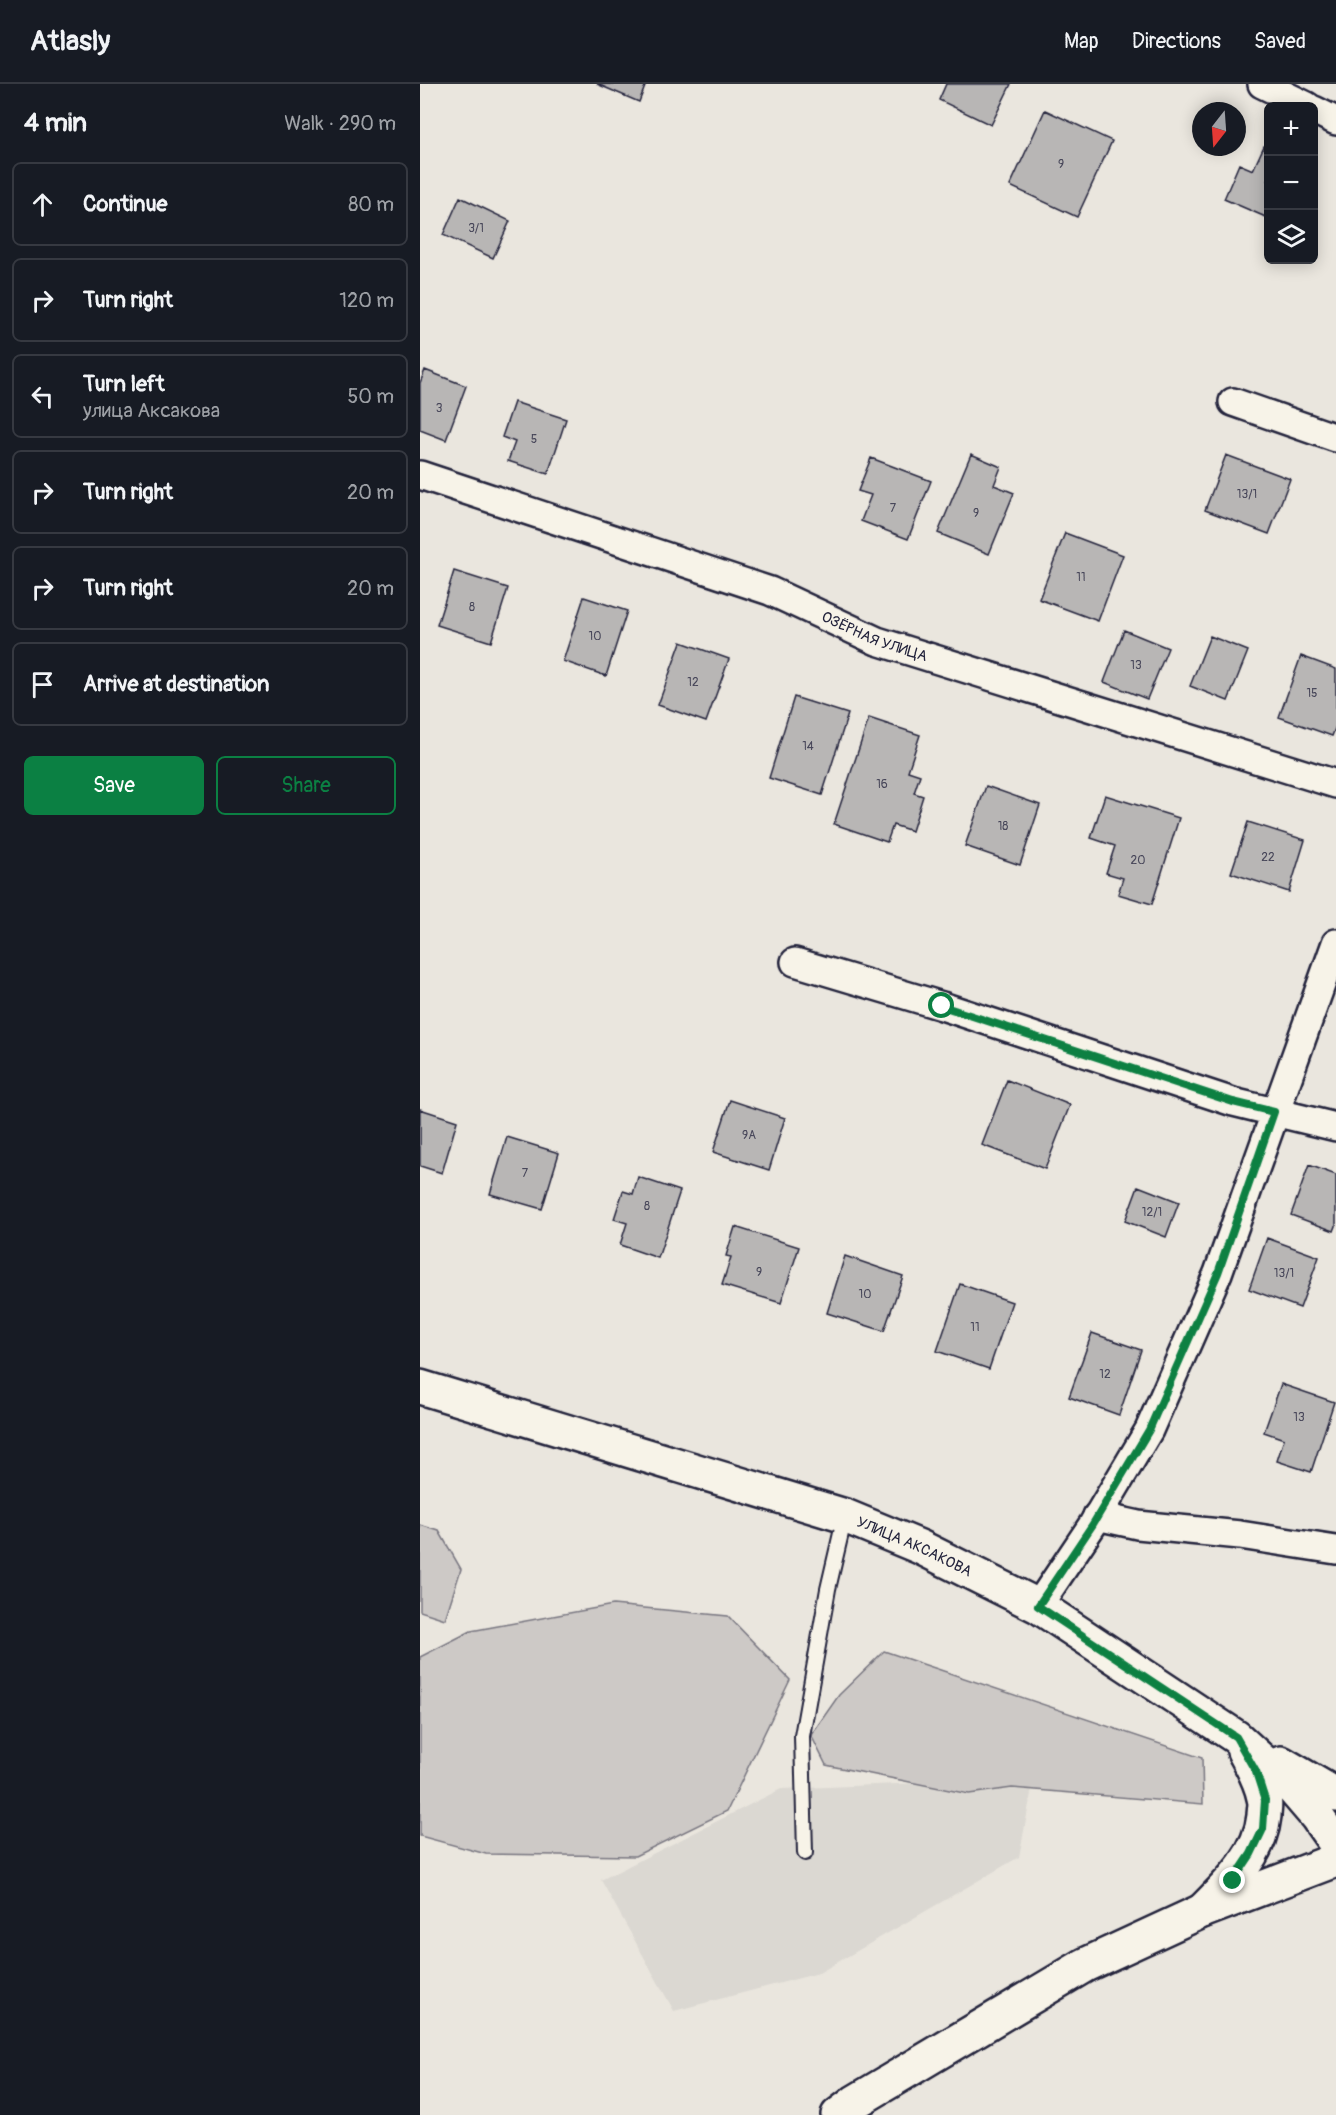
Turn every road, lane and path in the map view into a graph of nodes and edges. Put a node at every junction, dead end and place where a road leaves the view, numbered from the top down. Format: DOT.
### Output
graph roads {
  1 [pos="1262,84"];
  2 [pos="1298,102"];
  3 [pos="1318,112"];
  4 [pos="1336,122"];
  5 [pos="1233,402"];
  6 [pos="1336,438"];
  7 [pos="420,475"];
  8 [pos="1336,784"];
  9 [pos="1336,943"];
  10 [pos="795,962"];
  11 [pos="1274,1112"];
  12 [pos="1336,1126"];
  13 [pos="420,1387"];
  14 [pos="844,1516"];
  15 [pos="1096,1516"];
  16 [pos="1336,1550"];
  17 [pos="1038,1606"];
  18 [pos="1236,1737"];
  19 [pos="1336,1795"];
  20 [pos="1336,1844"];
  21 [pos="805,1853"];
  22 [pos="1336,1860"];
  23 [pos="1202,1911"];
  24 [pos="838,2115"];
  1 -- 2 [label="street"];
  3 -- 4 [label="street"];
  5 -- 6 [label="street"];
  7 -- 8 [label="street, ОЗЁРНАЯ УЛИЦА"];
  9 -- 11 [label="street"];
  10 -- 11 [label="street"];
  11 -- 12 [label="street"];
  11 -- 15 [label="street"];
  13 -- 14 [label="street, УЛИЦА АКСАКОВА"];
  14 -- 17 [label="street, УЛИЦА АКСАКОВА"];
  14 -- 21 [label="lane"];
  15 -- 16 [label="street"];
  15 -- 17 [label="street"];
  17 -- 18 [label="street, УЛИЦА АКСАКОВА"];
  18 -- 19 [label="street"];
  18 -- 20 [label="street, УЛИЦА АКСАКОВА"];
  18 -- 23 [label="street"];
  22 -- 23 [label="street"];
  23 -- 24 [label="street"];
}
